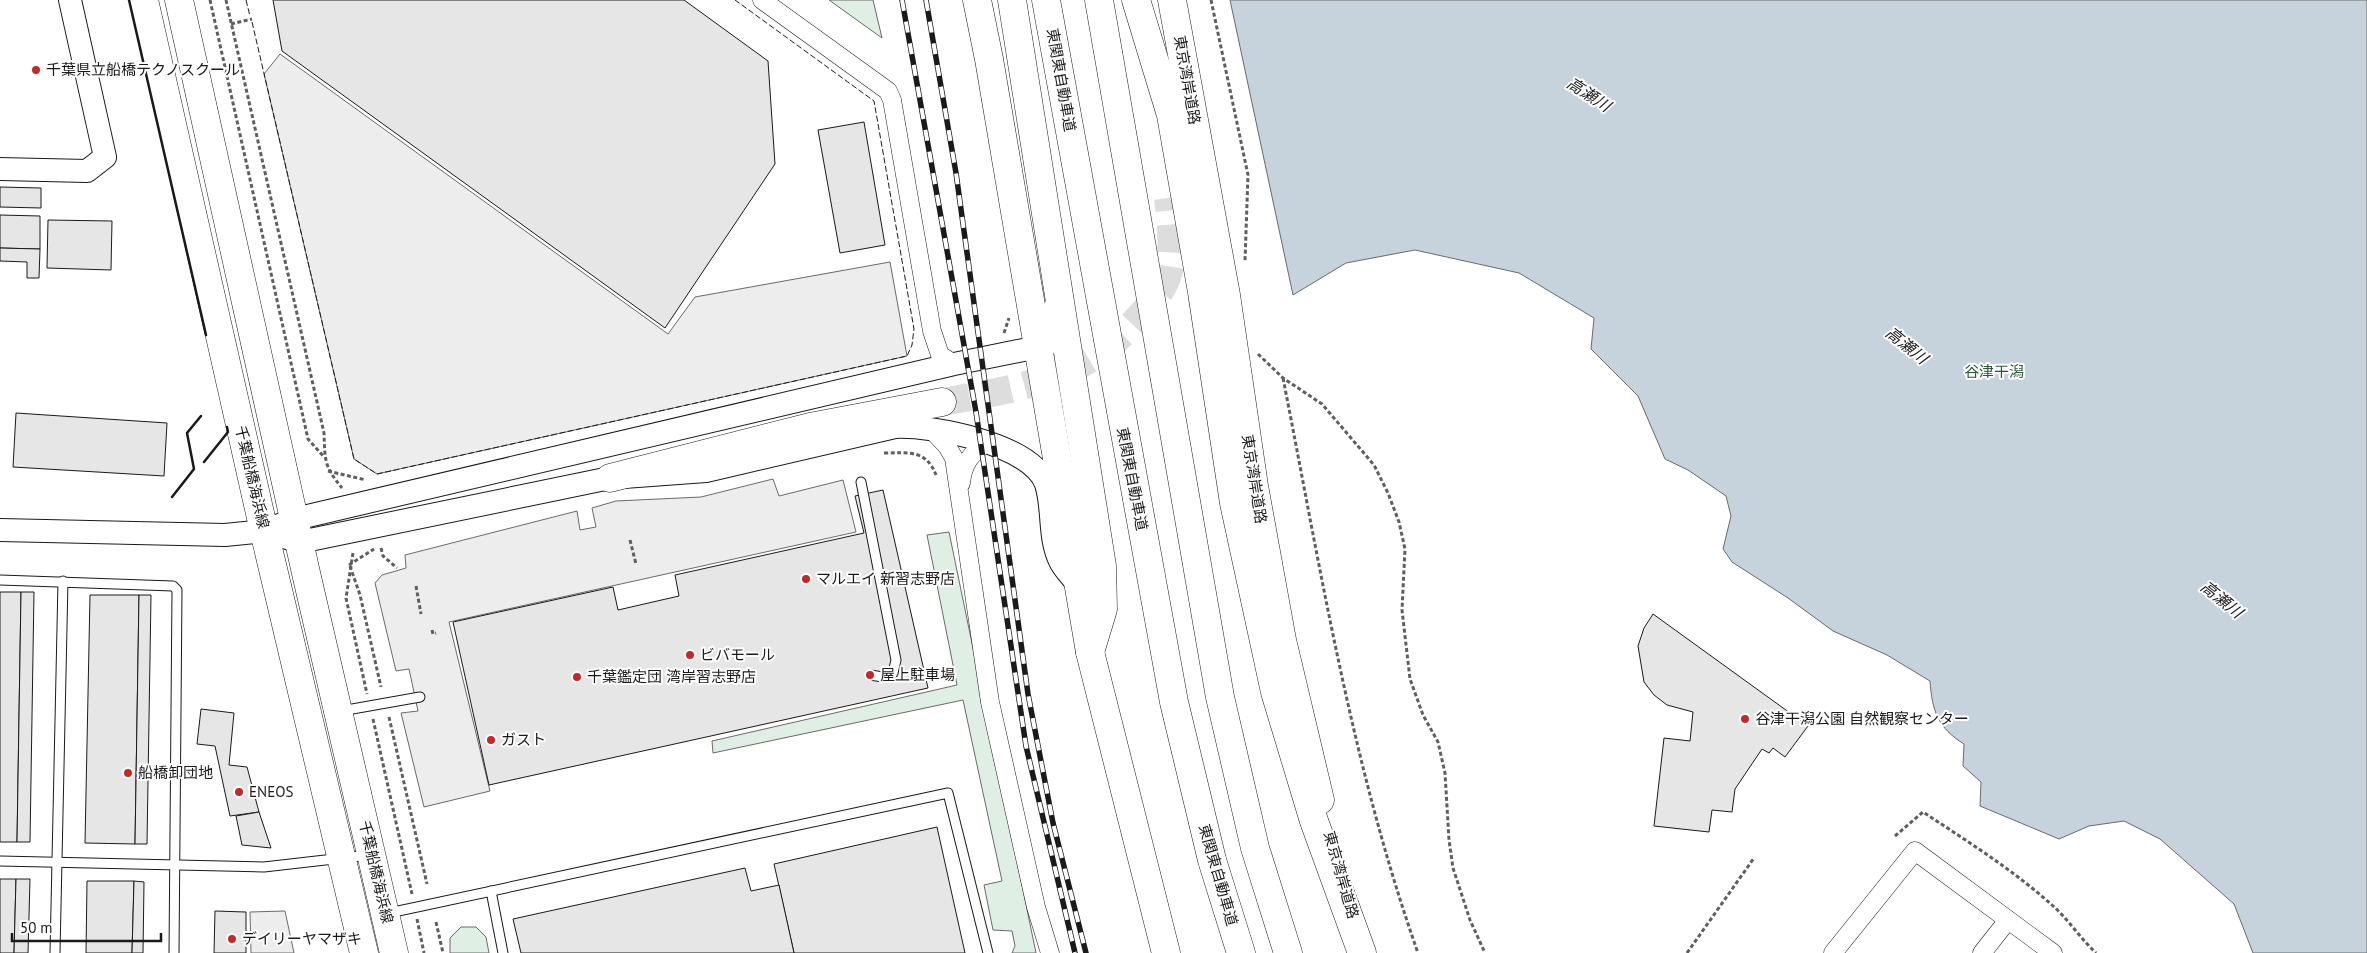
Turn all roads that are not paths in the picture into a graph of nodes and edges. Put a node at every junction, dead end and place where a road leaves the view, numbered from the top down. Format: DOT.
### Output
graph roads {
  1 [pos="70,0"];
  2 [pos="144,0"];
  3 [pos="179,0"];
  4 [pos="762,0"];
  5 [pos="977,0"];
  6 [pos="1012,0"];
  7 [pos="1046,0"];
  8 [pos="1098,0"];
  9 [pos="1134,0"];
  10 [pos="1172,0"];
  11 [pos="0,169"];
  12 [pos="1168,198"];
  13 [pos="1056,280"];
  14 [pos="932,331"];
  15 [pos="1038,347"];
  16 [pos="954,364"];
  17 [pos="907,376"];
  18 [pos="942,402"];
  19 [pos="932,430"];
  20 [pos="988,442"];
  21 [pos="610,478"];
  22 [pos="860,482"];
  23 [pos="961,508"];
  24 [pos="0,530"];
  25 [pos="298,530"];
  26 [pos="264,531"];
  27 [pos="0,580"];
  28 [pos="63,581"];
  29 [pos="1077,584"];
  30 [pos="1090,652"];
  31 [pos="870,675"];
  32 [pos="420,697"];
  33 [pos="338,711"];
  34 [pos="373,854"];
  35 [pos="342,858"];
  36 [pos="0,861"];
  37 [pos="56,862"];
  38 [pos="176,864"];
  39 [pos="491,891"];
  40 [pos="385,913"];
  41 [pos="2008,920"];
  42 [pos="55,953"];
  43 [pos="174,953"];
  44 [pos="364,953"];
  45 [pos="394,953"];
  46 [pos="503,953"];
  47 [pos="988,953"];
  48 [pos="1050,953"];
  49 [pos="1166,953"];
  50 [pos="1241,953"];
  51 [pos="1288,953"];
  52 [pos="1363,953"];
  53 [pos="1834,953"];
  54 [pos="1982,953"];
  55 [pos="2053,953"];
  1 -- 11 [label="street"];
  2 -- 26 [label="main road, 千葉船橋海浜線"];
  3 -- 25 [label="main road, 千葉船橋海浜線"];
  4 -- 14 [label="street"];
  5 -- 15 [label="main road"];
  6 -- 13 [label="main road"];
  7 -- 50 [label="main road, 東関東自動車道"];
  8 -- 51 [label="main road"];
  9 -- 12 [label="main road"];
  9 -- 52 [label="main road"];
  10 -- 52 [label="main road, 東京湾岸道路"];
  13 -- 15 [label="main road"];
  13 -- 30 [label="main road"];
  14 -- 16 [label="street"];
  14 -- 17 [label="street"];
  15 -- 16 [label="street"];
  15 -- 29 [label="main road"];
  16 -- 17 [label="street"];
  17 -- 25 [label="street"];
  18 -- 21 [label="main road"];
  19 -- 20 [label="street"];
  19 -- 21 [label="street"];
  19 -- 23 [label="street"];
  20 -- 23 [label="street"];
  20 -- 29 [label="street"];
  21 -- 25 [label="street"];
  22 -- 31 [label="lane"];
  23 -- 48 [label="street"];
  24 -- 26 [label="street"];
  25 -- 26 [label="street"];
  25 -- 33 [label="main road, 千葉船橋海浜線"];
  26 -- 35 [label="main road, 千葉船橋海浜線"];
  27 -- 28 [label="lane"];
  28 -- 37 [label="lane"];
  28 -- 38 [label="lane"];
  29 -- 30 [label="main road"];
  30 -- 49 [label="main road"];
  32 -- 33 [label="lane"];
  33 -- 34 [label="main road, 千葉船橋海浜線"];
  34 -- 35 [label="lane"];
  34 -- 40 [label="main road, 千葉船橋海浜線"];
  35 -- 38 [label="lane"];
  35 -- 44 [label="main road, 千葉船橋海浜線"];
  36 -- 37 [label="lane"];
  37 -- 38 [label="lane"];
  37 -- 42 [label="lane"];
  38 -- 43 [label="lane"];
  39 -- 40 [label="lane"];
  39 -- 46 [label="lane"];
  39 -- 47 [label="lane"];
  40 -- 45 [label="main road, 千葉船橋海浜線"];
  41 -- 53 [label="street"];
  41 -- 54 [label="street"];
  41 -- 55 [label="street"];
}
